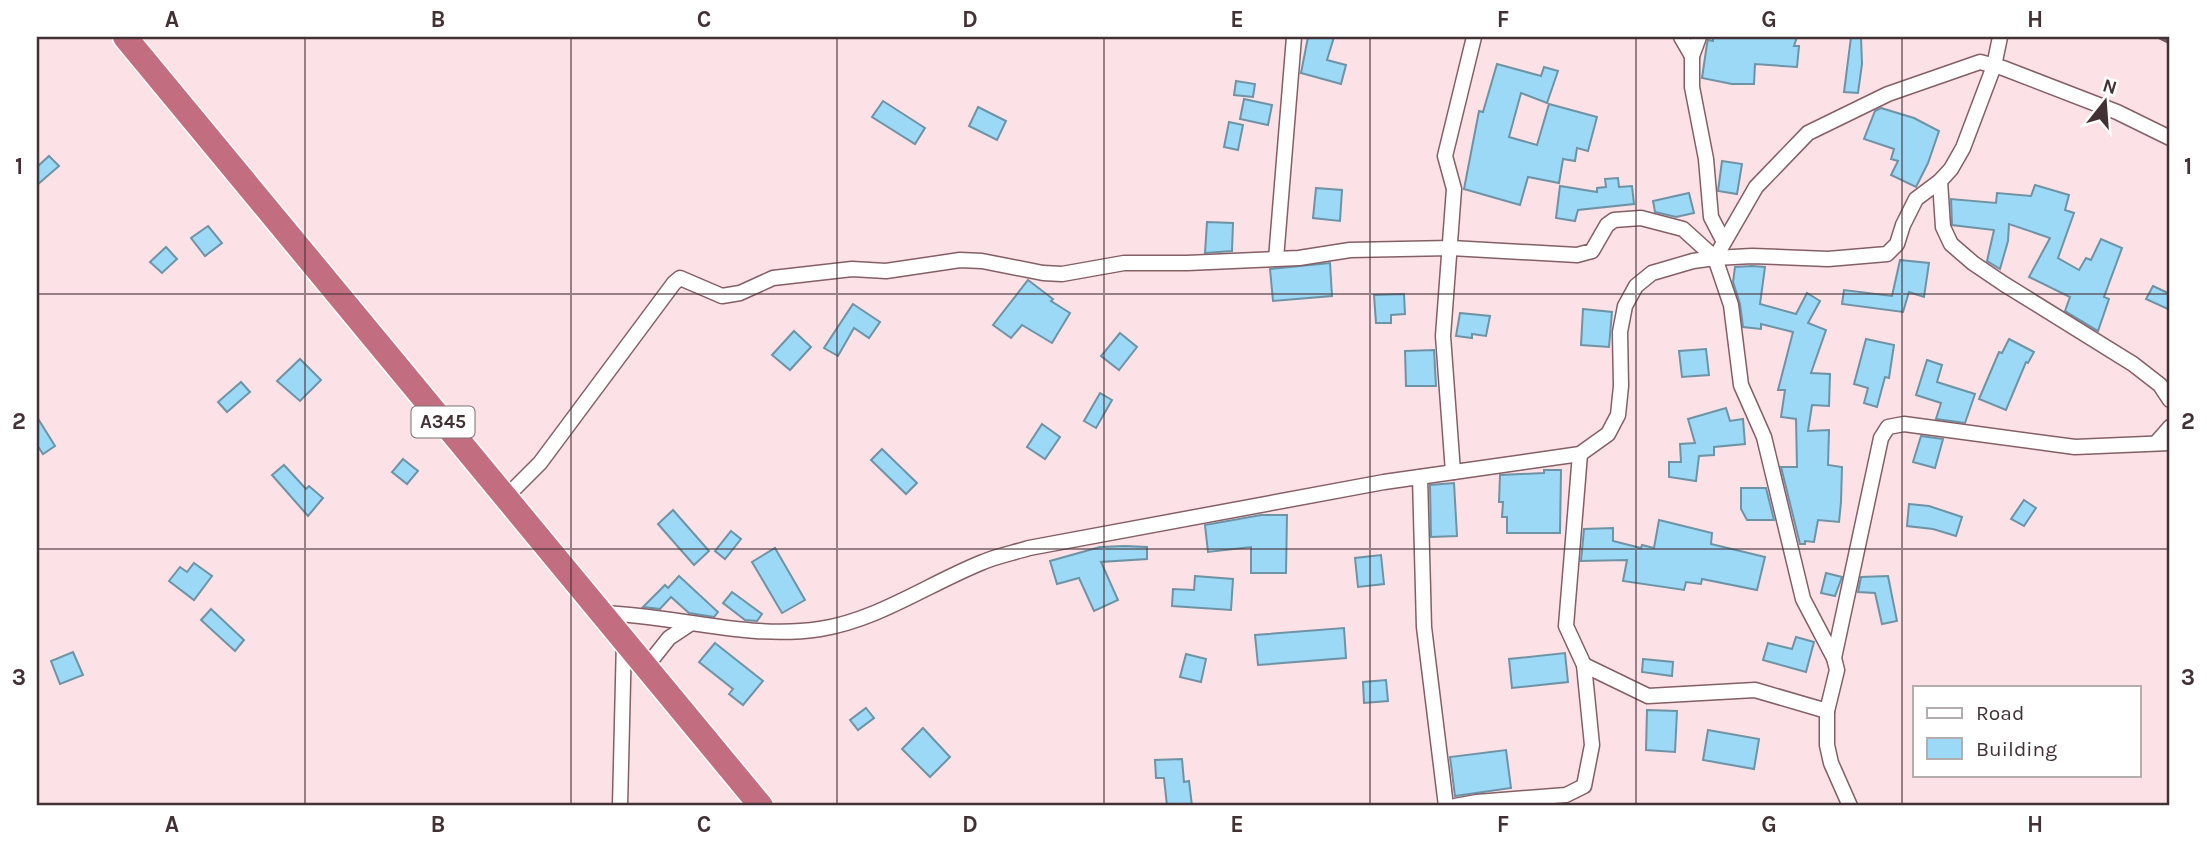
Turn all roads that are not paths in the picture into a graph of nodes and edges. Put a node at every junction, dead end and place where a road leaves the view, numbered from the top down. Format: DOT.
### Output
graph roads {
  1 [pos="125,37"];
  2 [pos="1294,37"];
  3 [pos="1474,37"];
  4 [pos="1681,37"];
  5 [pos="1699,37"];
  6 [pos="2000,37"];
  7 [pos="1692,56"];
  8 [pos="1994,66"];
  9 [pos="2170,138"];
  10 [pos="1940,181"];
  11 [pos="1724,242"];
  12 [pos="1451,248"];
  13 [pos="1715,258"];
  14 [pos="1276,259"];
  15 [pos="2170,400"];
  16 [pos="2170,427"];
  17 [pos="2163,443"];
  18 [pos="1580,454"];
  19 [pos="1453,472"];
  20 [pos="1420,477"];
  21 [pos="505,498"];
  22 [pos="602,613"];
  23 [pos="690,624"];
  24 [pos="624,640"];
  25 [pos="1834,658"];
  26 [pos="1584,665"];
  27 [pos="646,667"];
  28 [pos="1827,711"];
  29 [pos="620,806"];
  30 [pos="761,806"];
  31 [pos="1446,806"];
  32 [pos="1455,806"];
  33 [pos="1850,806"];
  1 -- 21 [label="highway, A345"];
  2 -- 14 [label="street"];
  3 -- 12 [label="street"];
  4 -- 7 [label="street"];
  5 -- 7 [label="street"];
  6 -- 8 [label="street"];
  7 -- 11 [label="street"];
  8 -- 9 [label="street"];
  8 -- 10 [label="street"];
  8 -- 11 [label="street"];
  10 -- 13 [label="street"];
  10 -- 15 [label="street"];
  11 -- 13 [label="street"];
  12 -- 13 [label="street"];
  12 -- 14 [label="street"];
  12 -- 19 [label="street"];
  13 -- 18 [label="street"];
  13 -- 25 [label="street"];
  14 -- 21 [label="street"];
  16 -- 17 [label="street"];
  17 -- 25 [label="street"];
  18 -- 19 [label="street"];
  18 -- 26 [label="street"];
  19 -- 20 [label="street"];
  20 -- 23 [label="street"];
  20 -- 31 [label="street"];
  21 -- 22 [label="highway, A345"];
  22 -- 23 [label="street"];
  22 -- 24 [label="highway, A345"];
  23 -- 27 [label="street"];
  24 -- 27 [label="highway, A345"];
  24 -- 29 [label="street"];
  25 -- 28 [label="street"];
  26 -- 28 [label="street"];
  26 -- 32 [label="street"];
  27 -- 30 [label="highway, A345"];
  28 -- 33 [label="street"];
}
